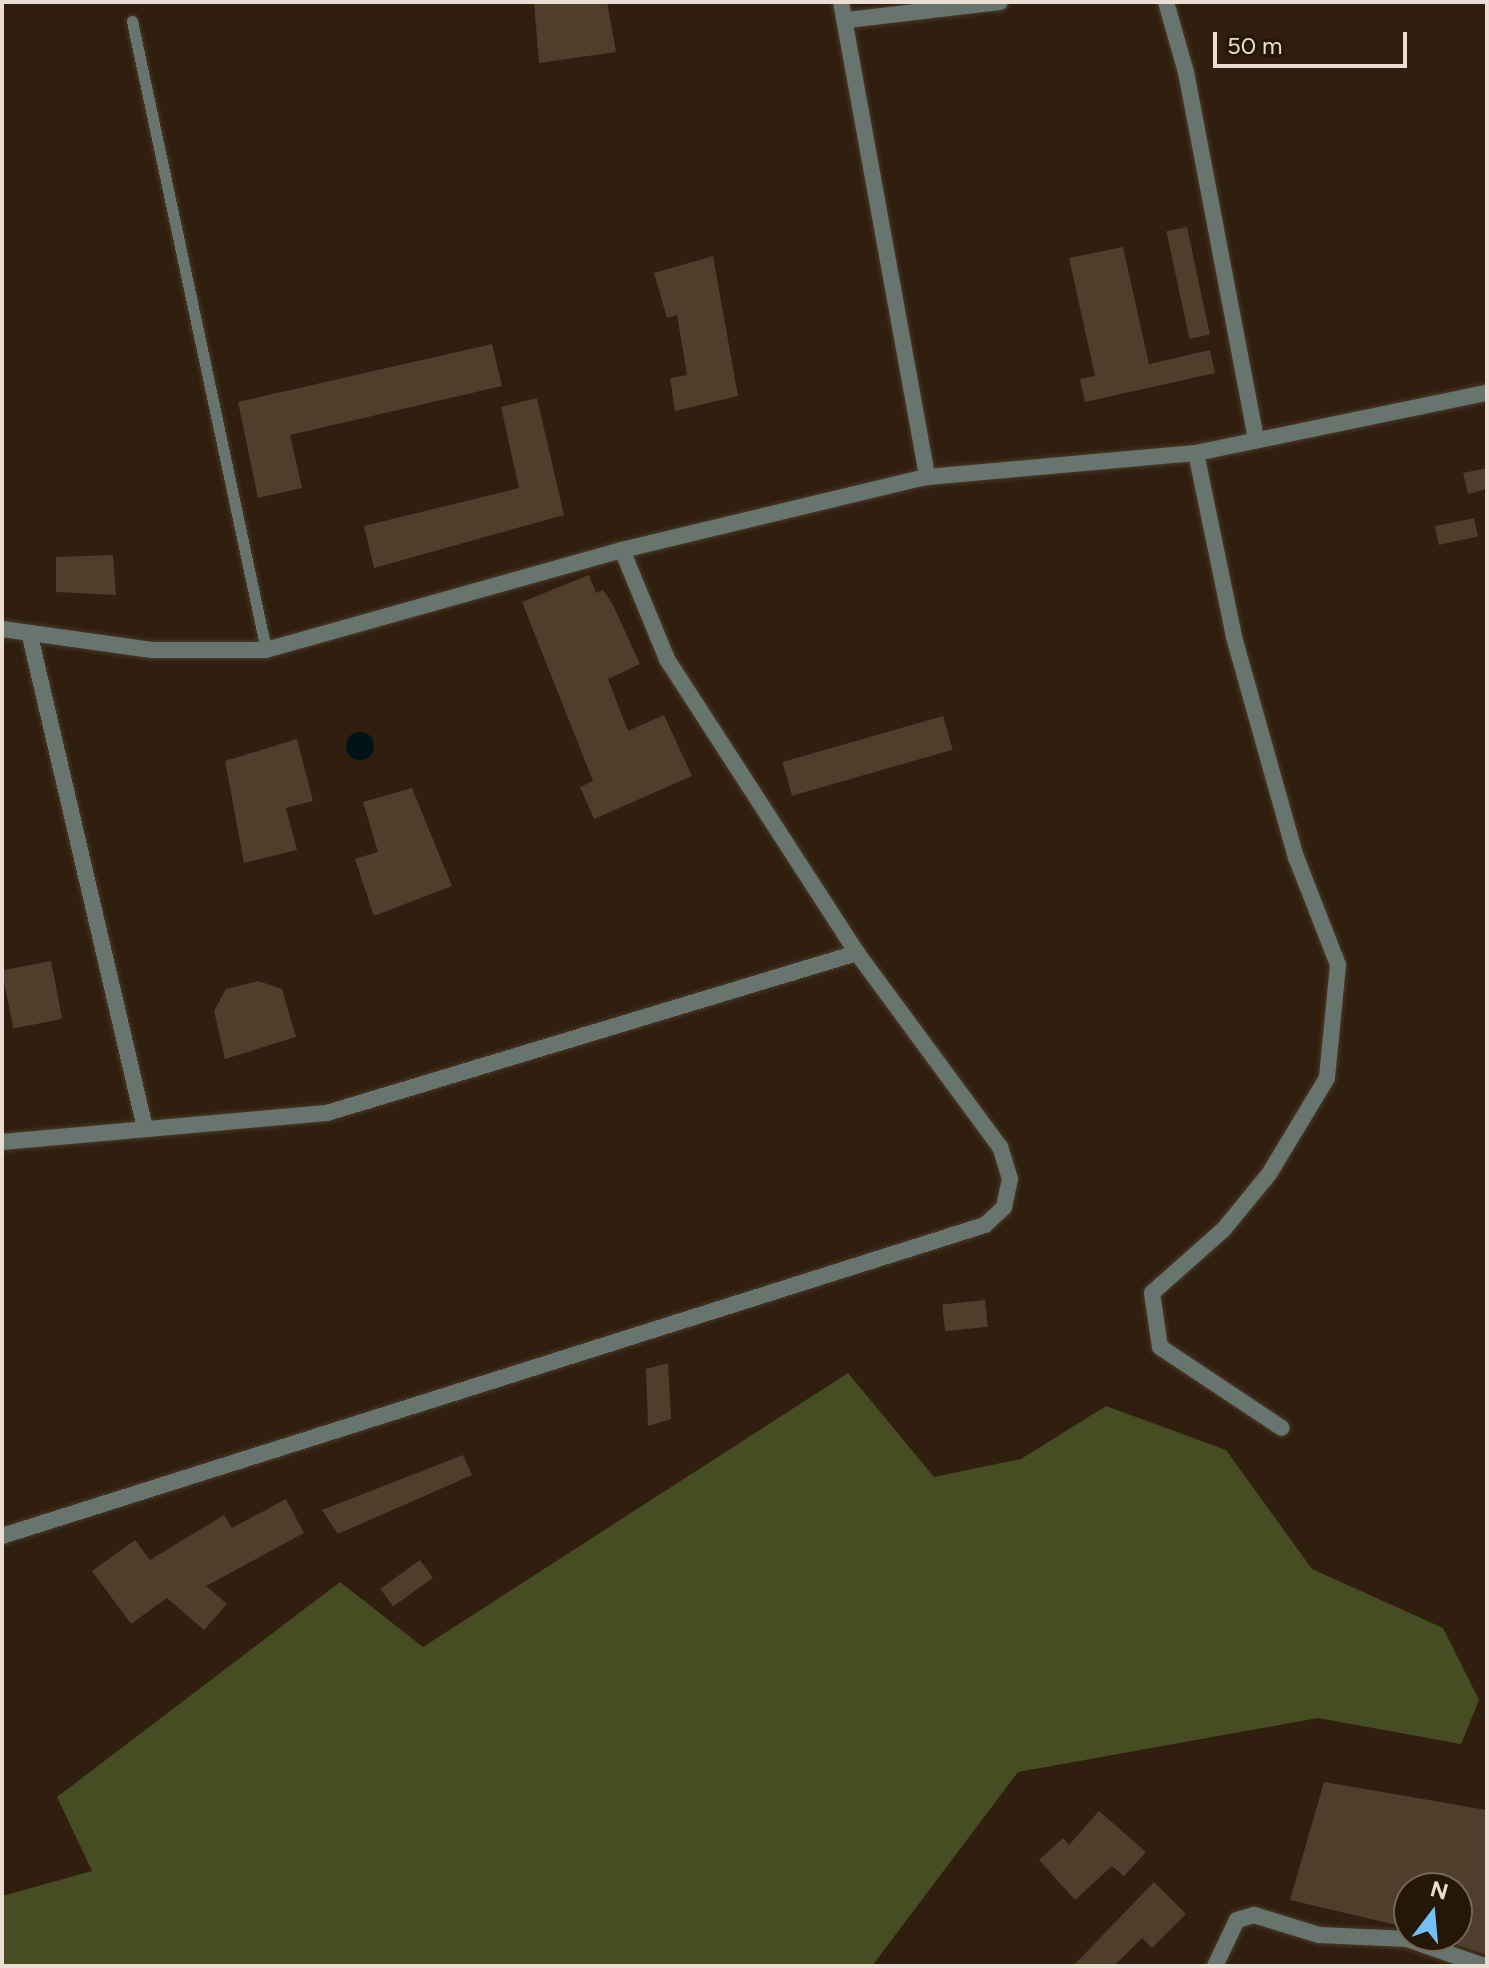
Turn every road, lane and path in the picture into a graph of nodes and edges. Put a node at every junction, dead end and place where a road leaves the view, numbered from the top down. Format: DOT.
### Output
graph roads {
  1 [pos="841,2"];
  2 [pos="1000,2"];
  3 [pos="1166,2"];
  4 [pos="847,20"];
  5 [pos="132,21"];
  6 [pos="1487,393"];
  7 [pos="1256,440"];
  8 [pos="1196,453"];
  9 [pos="927,477"];
  10 [pos="622,550"];
  11 [pos="2,629"];
  12 [pos="30,636"];
  13 [pos="266,650"];
  14 [pos="857,953"];
  15 [pos="144,1124"];
  16 [pos="2,1142"];
  17 [pos="1282,1428"];
  18 [pos="2,1536"];
  19 [pos="1215,1966"];
  20 [pos="1484,1966"];
  1 -- 4 [label="street"];
  2 -- 4 [label="street"];
  3 -- 7 [label="street"];
  4 -- 9 [label="street"];
  5 -- 13 [label="lane"];
  6 -- 7 [label="street"];
  7 -- 8 [label="street"];
  8 -- 9 [label="street"];
  8 -- 17 [label="street"];
  9 -- 10 [label="street"];
  10 -- 13 [label="street"];
  10 -- 14 [label="street"];
  11 -- 12 [label="street"];
  12 -- 13 [label="street"];
  12 -- 15 [label="street"];
  14 -- 15 [label="street"];
  14 -- 18 [label="street"];
  15 -- 16 [label="street"];
  19 -- 20 [label="street"];
}
